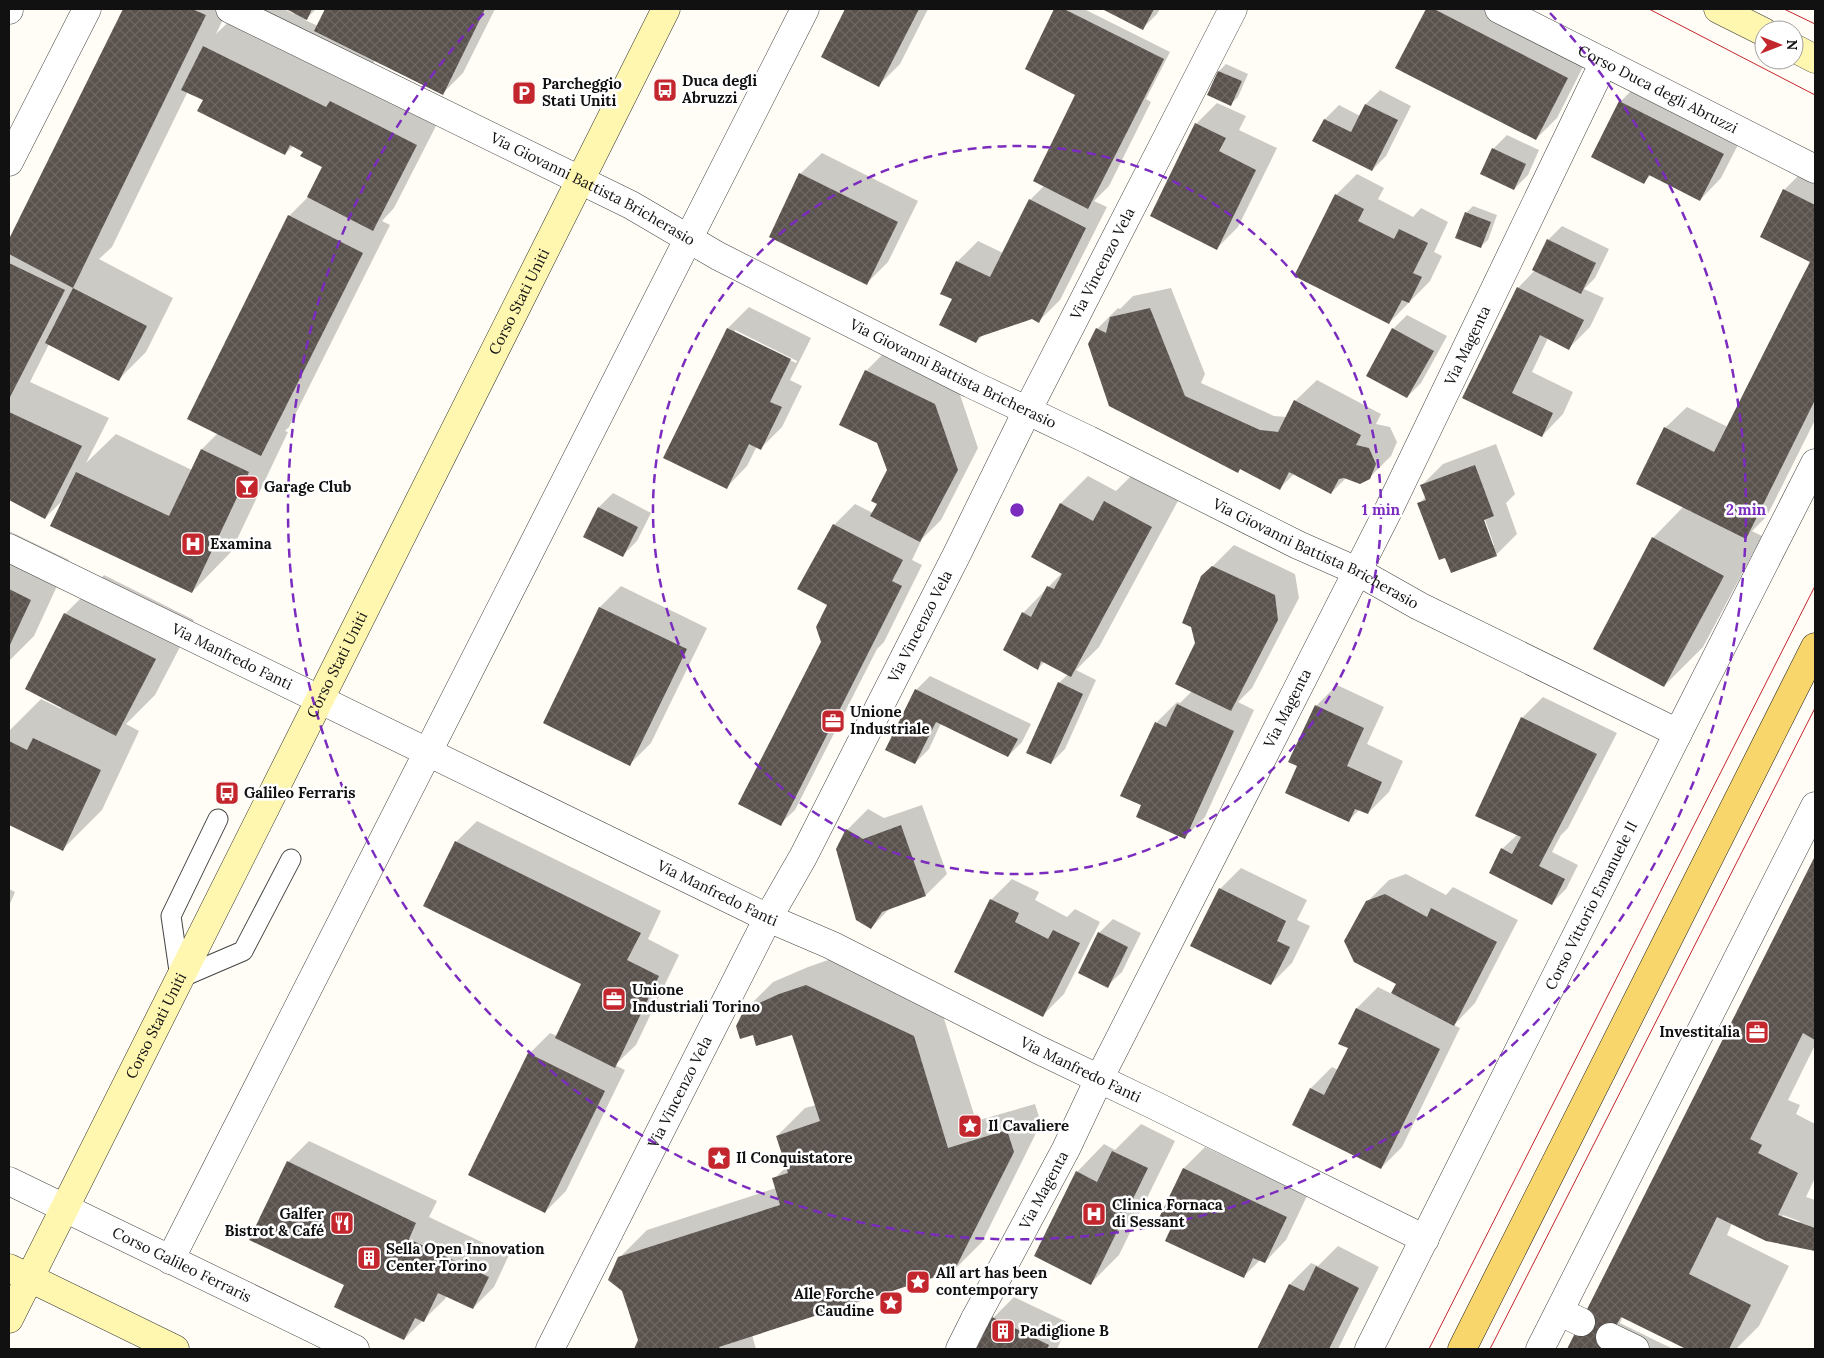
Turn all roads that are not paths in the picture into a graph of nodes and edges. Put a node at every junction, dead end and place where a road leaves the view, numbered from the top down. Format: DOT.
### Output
graph roads {
  1 [pos="87,9"];
  2 [pos="230,9"];
  3 [pos="666,9"];
  4 [pos="805,9"];
  5 [pos="1233,9"];
  6 [pos="1499,9"];
  7 [pos="1718,9"];
  8 [pos="1754,27"];
  9 [pos="1604,62"];
  10 [pos="9,162"];
  11 [pos="1815,168"];
  12 [pos="580,180"];
  13 [pos="688,239"];
  14 [pos="1027,410"];
  15 [pos="1815,463"];
  16 [pos="9,548"];
  17 [pos="1357,571"];
  18 [pos="1815,647"];
  19 [pos="320,698"];
  20 [pos="1678,733"];
  21 [pos="428,751"];
  22 [pos="1815,808"];
  23 [pos="218,819"];
  24 [pos="291,858"];
  25 [pos="768,918"];
  26 [pos="180,978"];
  27 [pos="1098,1080"];
  28 [pos="9,1181"];
  29 [pos="65,1208"];
  30 [pos="1425,1239"];
  31 [pos="170,1260"];
  32 [pos="19,1273"];
  33 [pos="9,1320"];
  34 [pos="1610,1337"];
  35 [pos="175,1349"];
  36 [pos="355,1349"];
  37 [pos="550,1349"];
  38 [pos="960,1349"];
  39 [pos="1369,1349"];
  40 [pos="1462,1349"];
  41 [pos="1540,1349"];
  42 [pos="1635,1349"];
  1 -- 10 [label="street"];
  2 -- 12 [label="street, Via Giovanni Battista Bricherasio"];
  3 -- 12 [label="main road, Corso Stati Uniti"];
  4 -- 13 [label="street"];
  5 -- 14 [label="street, Via Vincenzo Vela"];
  6 -- 9 [label="street, Corso Duca degli Abruzzi"];
  7 -- 8 [label="main road"];
  9 -- 11 [label="street, Corso Duca degli Abruzzi"];
  9 -- 17 [label="street, Via Magenta"];
  12 -- 13 [label="street, Via Giovanni Battista Bricherasio"];
  12 -- 19 [label="main road, Corso Stati Uniti"];
  13 -- 14 [label="street, Via Giovanni Battista Bricherasio"];
  13 -- 21 [label="street"];
  14 -- 17 [label="street, Via Giovanni Battista Bricherasio"];
  14 -- 25 [label="street, Via Vincenzo Vela"];
  15 -- 20 [label="street, Corso Vittorio Emanuele II"];
  16 -- 19 [label="street, Via Manfredo Fanti"];
  17 -- 20 [label="street, Via Giovanni Battista Bricherasio"];
  17 -- 27 [label="street, Via Magenta"];
  18 -- 40 [label="main road"];
  19 -- 21 [label="street, Via Manfredo Fanti"];
  19 -- 26 [label="main road, Corso Stati Uniti"];
  20 -- 30 [label="street, Corso Vittorio Emanuele II"];
  21 -- 25 [label="street, Via Manfredo Fanti"];
  21 -- 31 [label="street"];
  22 -- 41 [label="street"];
  23 -- 26 [label="lane"];
  24 -- 26 [label="lane"];
  25 -- 27 [label="street, Via Manfredo Fanti"];
  25 -- 37 [label="street, Via Vincenzo Vela"];
  26 -- 29 [label="main road, Corso Stati Uniti"];
  27 -- 30 [label="street, Via Manfredo Fanti"];
  27 -- 38 [label="street, Via Magenta"];
  28 -- 29 [label="street, Corso Galileo Ferraris"];
  29 -- 31 [label="street, Corso Galileo Ferraris"];
  29 -- 32 [label="main road, Corso Stati Uniti"];
  30 -- 39 [label="street, Corso Vittorio Emanuele II"];
  31 -- 36 [label="street, Corso Galileo Ferraris"];
  32 -- 33 [label="main road, Corso Stati Uniti"];
  32 -- 35 [label="main road"];
  34 -- 42 [label="street"];
}
